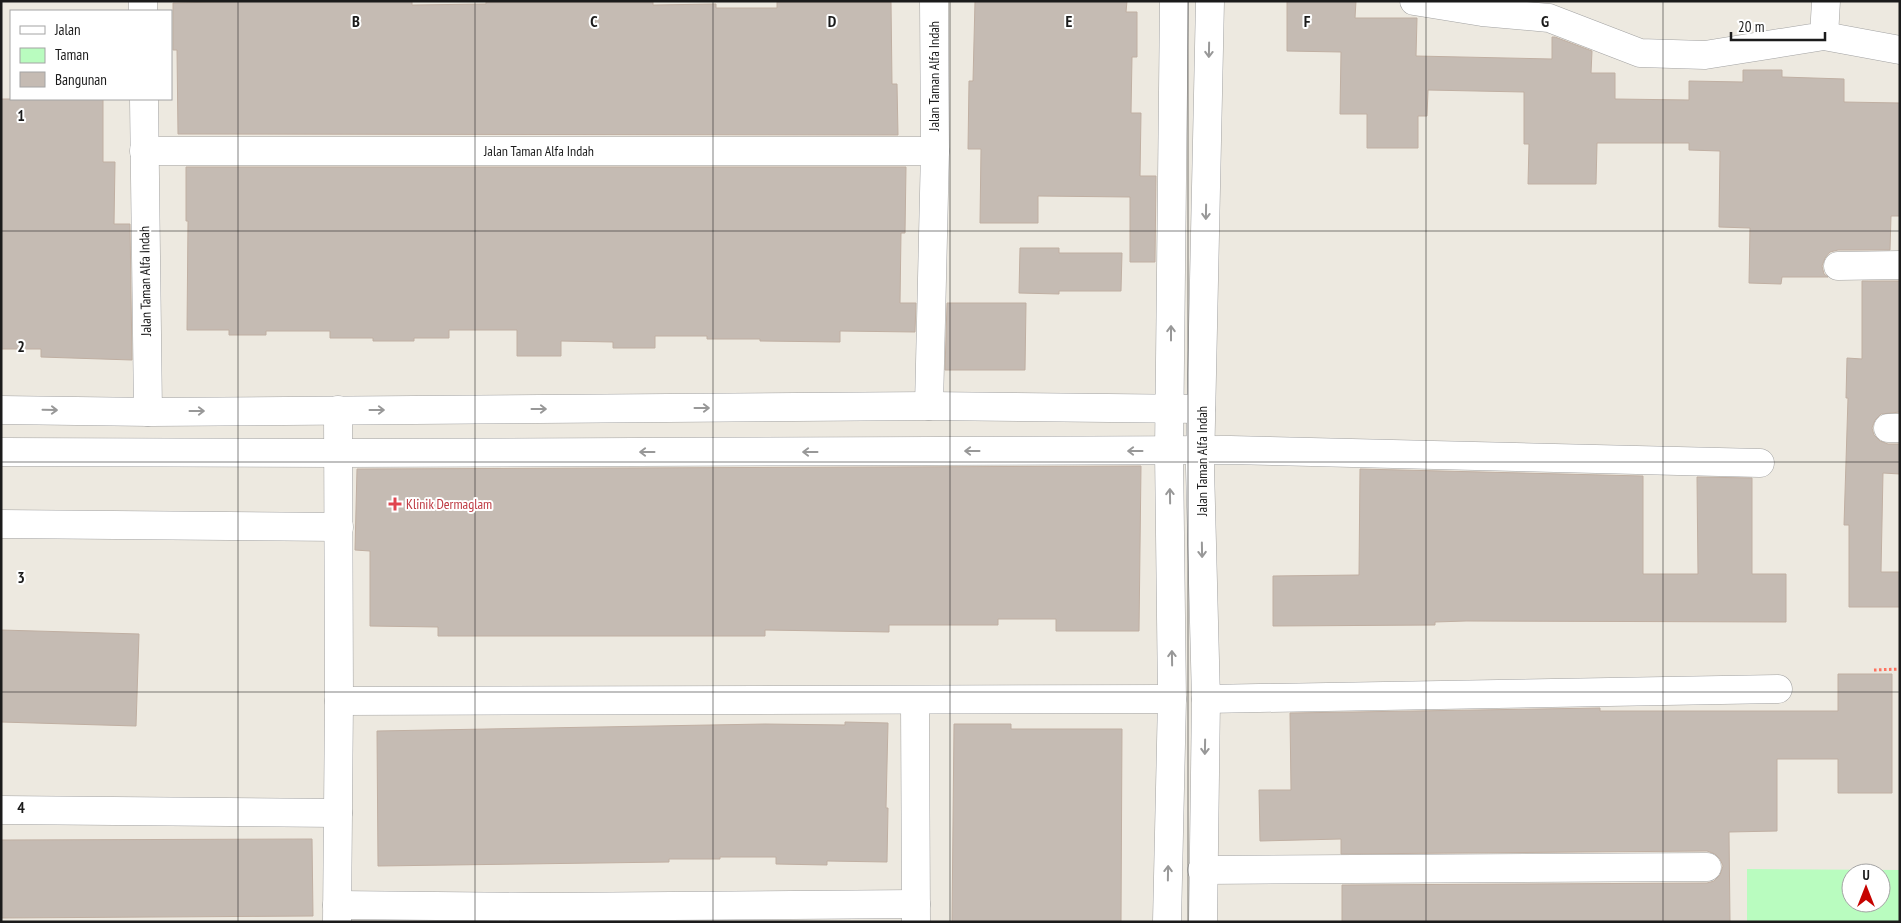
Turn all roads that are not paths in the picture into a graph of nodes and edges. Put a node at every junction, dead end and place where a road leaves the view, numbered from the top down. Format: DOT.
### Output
graph roads {
  1 [pos="934,1"];
  2 [pos="1174,1"];
  3 [pos="1210,1"];
  4 [pos="1414,1"];
  5 [pos="1826,1"];
  6 [pos="1824,36"];
  7 [pos="1900,50"];
  8 [pos="144,100"];
  9 [pos="144,151"];
  10 [pos="935,151"];
  11 [pos="1900,265"];
  12 [pos="1838,266"];
  13 [pos="929,406"];
  14 [pos="1171,408"];
  15 [pos="1,410"];
  16 [pos="338,410"];
  17 [pos="1202,410"];
  18 [pos="148,412"];
  19 [pos="1169,450"];
  20 [pos="1201,450"];
  21 [pos="1,452"];
  22 [pos="339,453"];
  23 [pos="1760,462"];
  24 [pos="1,524"];
  25 [pos="339,527"];
  26 [pos="1778,689"];
  27 [pos="1172,699"];
  28 [pos="1206,699"];
  29 [pos="339,701"];
  30 [pos="915,701"];
  31 [pos="1,810"];
  32 [pos="338,813"];
  33 [pos="1708,867"];
  34 [pos="1202,870"];
  35 [pos="916,913"];
  36 [pos="337,914"];
  37 [pos="547,914"];
  38 [pos="748,914"];
  39 [pos="1167,922"];
  40 [pos="1203,922"];
  1 -- 10 [label="street, Jalan Taman Alfa Indah"];
  14 -- 2 [label="street, one-way"];
  3 -- 17 [label="street, Jalan Taman Alfa Indah, one-way"];
  4 -- 6 [label="street"];
  5 -- 6 [label="street"];
  6 -- 7 [label="street"];
  8 -- 9 [label="street, Jalan Taman Alfa Indah"];
  9 -- 10 [label="street, Jalan Taman Alfa Indah"];
  9 -- 18 [label="street, Jalan Taman Alfa Indah"];
  10 -- 13 [label="street, Jalan Taman Alfa Indah"];
  11 -- 12 [label="street"];
  13 -- 14 [label="street"];
  16 -- 13 [label="street, one-way"];
  14 -- 17 [label="street"];
  14 -- 19 [label="street"];
  15 -- 18 [label="street, one-way"];
  18 -- 16 [label="street, one-way"];
  16 -- 22 [label="street"];
  17 -- 20 [label="street, Jalan Taman Alfa Indah"];
  19 -- 20 [label="street"];
  19 -- 22 [label="street, one-way"];
  27 -- 19 [label="street, one-way"];
  20 -- 23 [label="street"];
  20 -- 28 [label="street, Jalan Taman Alfa Indah, one-way"];
  21 -- 22 [label="street"];
  22 -- 25 [label="street"];
  24 -- 25 [label="street"];
  25 -- 29 [label="street"];
  26 -- 28 [label="street"];
  27 -- 30 [label="street"];
  39 -- 27 [label="street, one-way"];
  28 -- 34 [label="street, Jalan Taman Alfa Indah, one-way"];
  29 -- 30 [label="street"];
  29 -- 32 [label="street"];
  30 -- 35 [label="street"];
  31 -- 32 [label="street"];
  32 -- 36 [label="street"];
  33 -- 34 [label="street"];
  34 -- 40 [label="street, Jalan Taman Alfa Indah"];
  35 -- 38 [label="street"];
  36 -- 37 [label="street"];
  37 -- 38 [label="street"];
}
